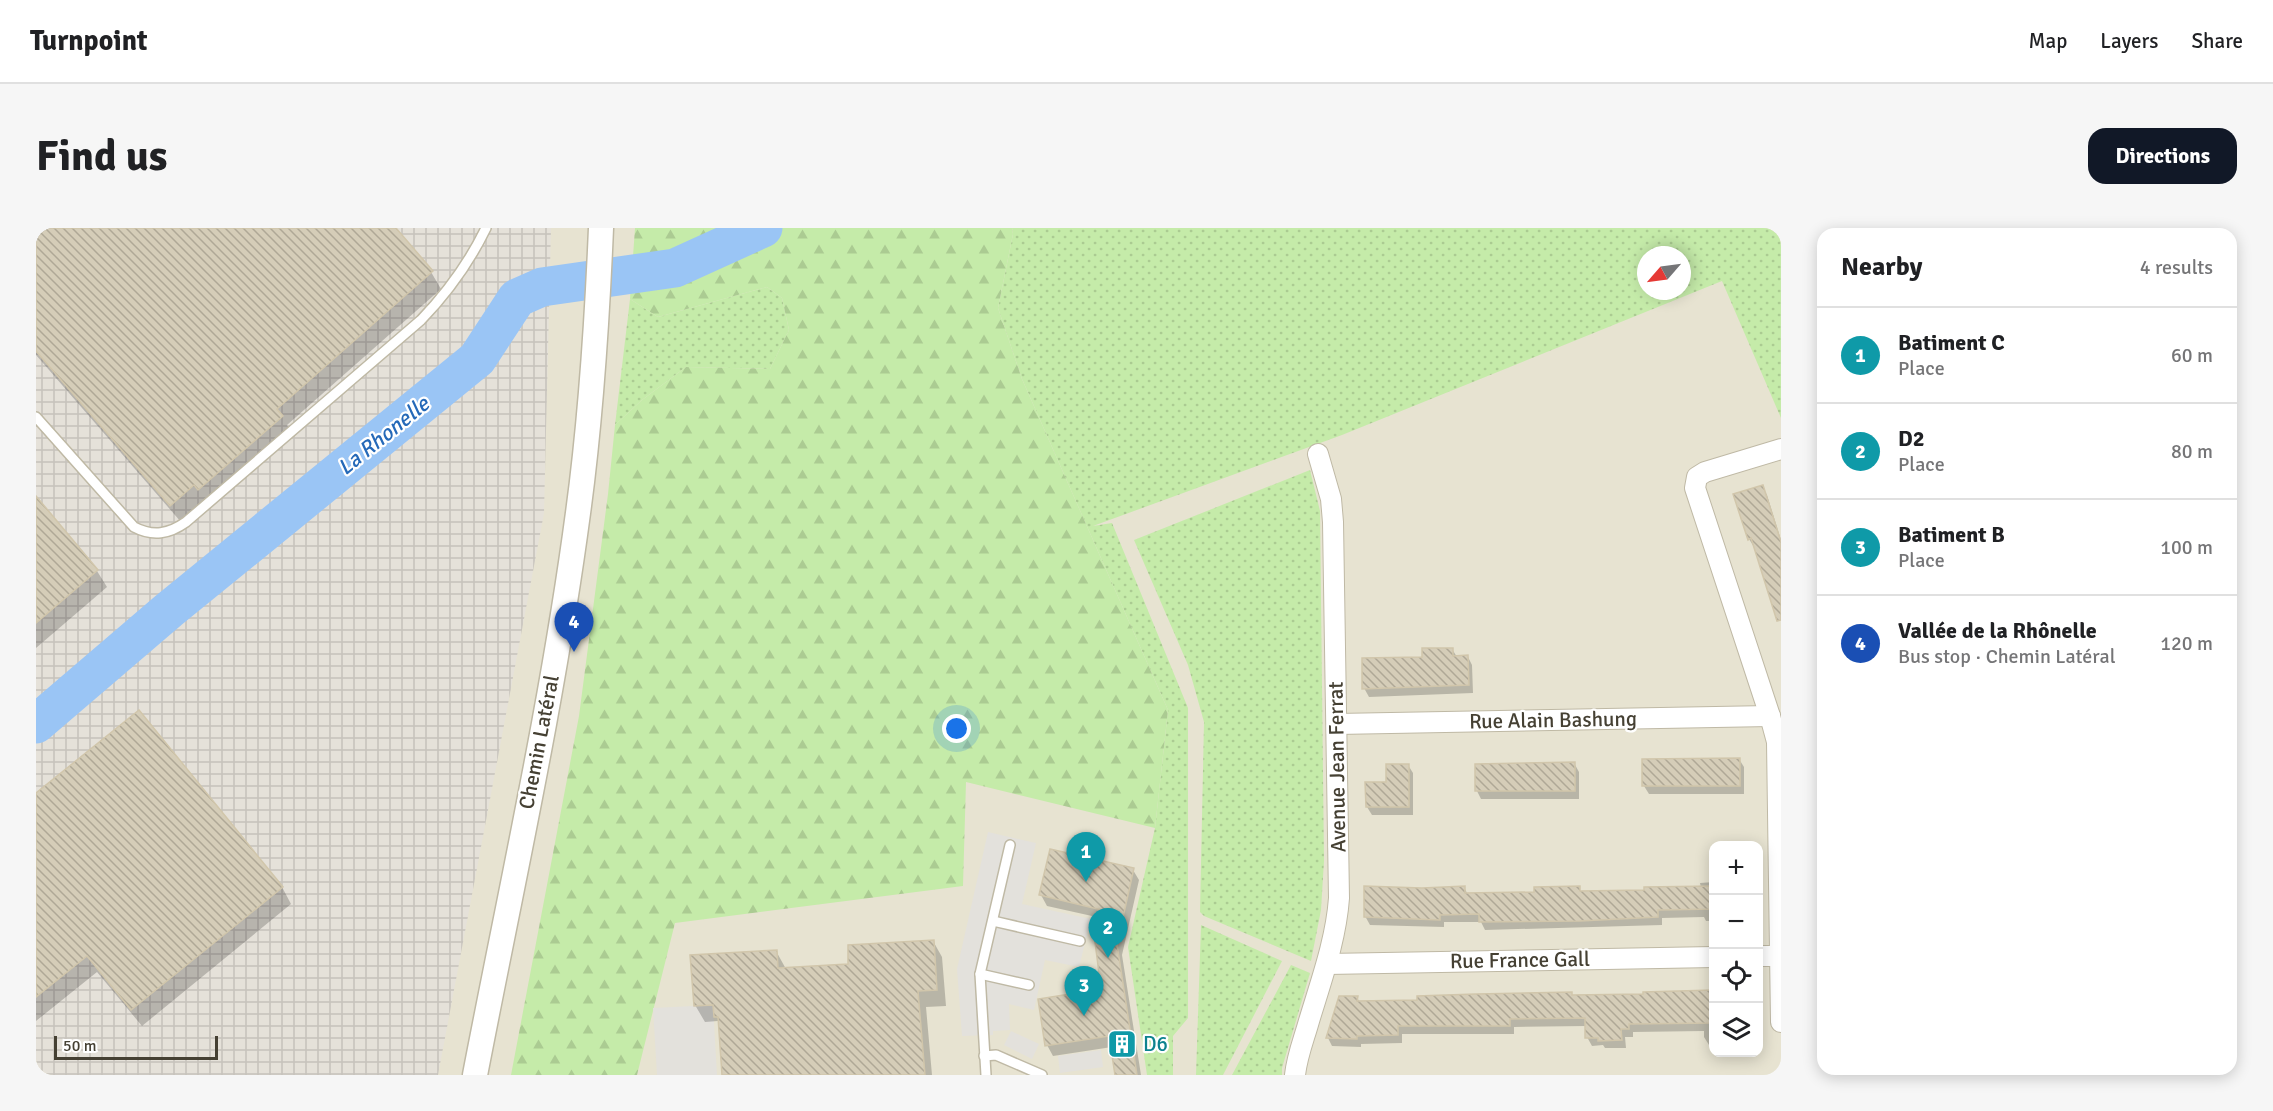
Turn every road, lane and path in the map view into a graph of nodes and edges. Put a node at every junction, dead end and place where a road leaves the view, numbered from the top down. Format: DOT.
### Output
graph roads {
  1 [pos="486,228"];
  2 [pos="601,229"];
  3 [pos="36,417"];
  4 [pos="1781,449"];
  5 [pos="1318,454"];
  6 [pos="1770,716"];
  7 [pos="1337,724"];
  8 [pos="1010,845"];
  9 [pos="993,921"];
  10 [pos="1080,941"];
  11 [pos="1763,956"];
  12 [pos="1780,956"];
  13 [pos="1709,957"];
  14 [pos="1327,964"];
  15 [pos="980,974"];
  16 [pos="1029,985"];
  17 [pos="1781,1022"];
  18 [pos="984,1056"];
  19 [pos="475,1075"];
  20 [pos="986,1075"];
  21 [pos="1042,1075"];
  22 [pos="1295,1075"];
  1 -- 3 [label="lane"];
  2 -- 19 [label="street, Chemin Latéral"];
  4 -- 6 [label="street"];
  5 -- 7 [label="street, Avenue Jean Ferrat"];
  6 -- 7 [label="street, Rue Alain Bashung"];
  6 -- 12 [label="street"];
  7 -- 14 [label="street, Avenue Jean Ferrat"];
  8 -- 9 [label="lane"];
  9 -- 10 [label="lane"];
  9 -- 15 [label="lane"];
  11 -- 12 [label="street"];
  12 -- 17 [label="street"];
  13 -- 14 [label="street, Rue France Gall"];
  14 -- 22 [label="street, Avenue Jean Ferrat"];
  15 -- 16 [label="lane"];
  15 -- 18 [label="lane"];
  18 -- 20 [label="lane"];
  18 -- 21 [label="lane"];
}
